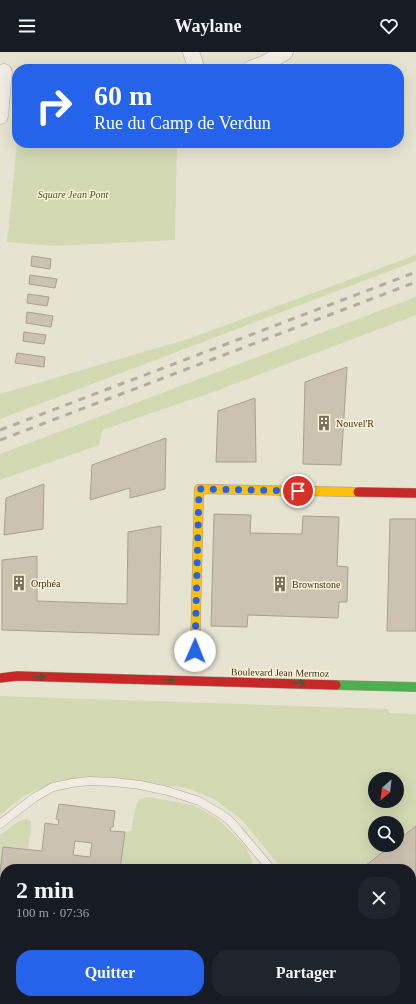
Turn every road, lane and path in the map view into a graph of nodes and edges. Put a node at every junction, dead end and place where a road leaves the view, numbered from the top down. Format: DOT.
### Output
graph roads {
  1 [pos="191,52"];
  2 [pos="285,52"];
  3 [pos="195,64"];
  4 [pos="264,64"];
  5 [pos="7,72"];
  6 [pos="0,116"];
  7 [pos="416,493"];
  8 [pos="195,667"];
  9 [pos="0,678"];
  10 [pos="416,687"];
  11 [pos="0,824"];
  12 [pos="267,864"];
  1 -- 3 [label="street"];
  2 -- 4 [label="street"];
  5 -- 6 [label="street"];
  7 -- 8 [label="main road"];
  9 -- 10 [label="main road, Boulevard Jean Mermoz, one-way"];
  11 -- 12 [label="lane"];
}
